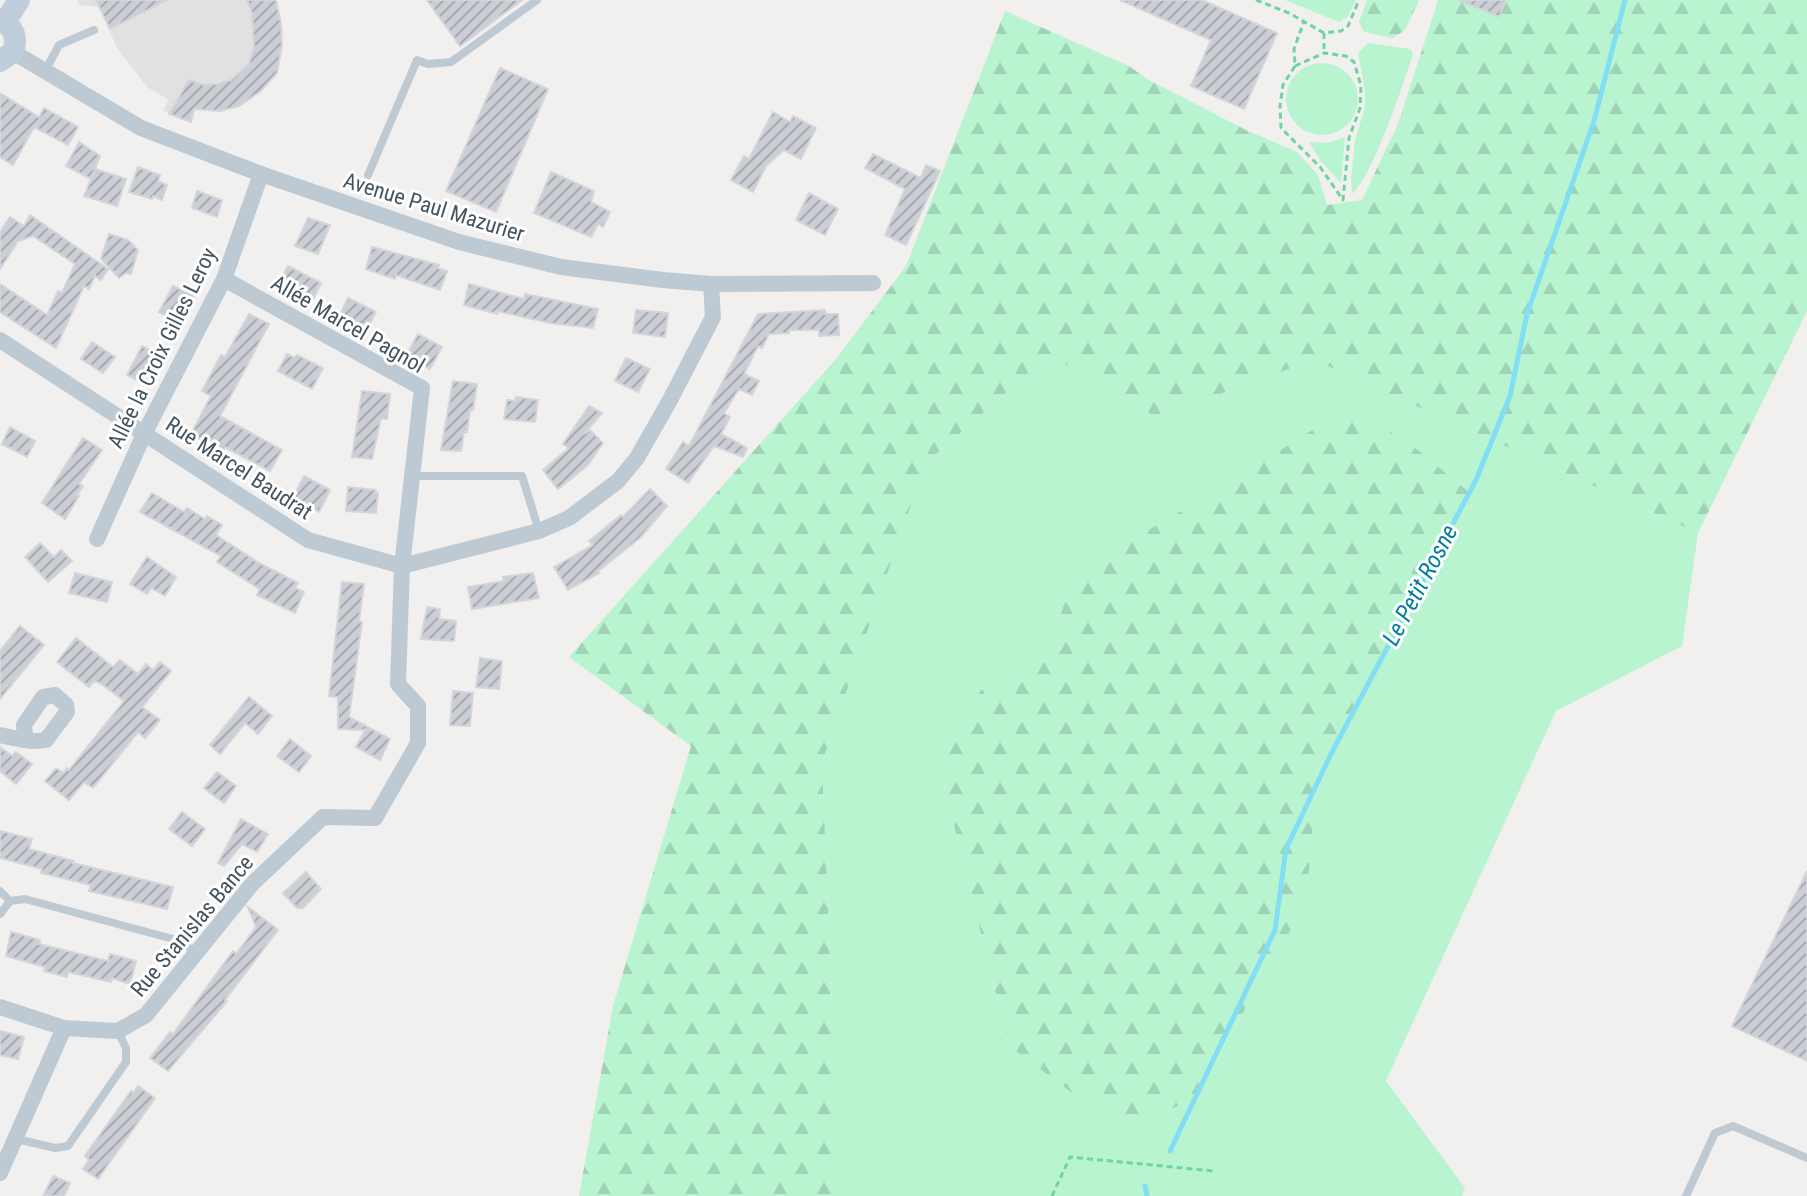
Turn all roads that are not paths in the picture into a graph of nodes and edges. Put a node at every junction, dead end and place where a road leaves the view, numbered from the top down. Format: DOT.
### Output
graph roads {
  1 [pos="19,0"];
  2 [pos="537,0"];
  3 [pos="3,21"];
  4 [pos="94,30"];
  5 [pos="6,56"];
  6 [pos="44,72"];
  7 [pos="261,174"];
  8 [pos="368,175"];
  9 [pos="224,279"];
  10 [pos="873,283"];
  11 [pos="711,284"];
  12 [pos="0,340"];
  13 [pos="145,432"];
  14 [pos="412,476"];
  15 [pos="539,531"];
  16 [pos="97,539"];
  17 [pos="402,566"];
  18 [pos="0,735"];
  19 [pos="30,741"];
  20 [pos="0,891"];
  21 [pos="10,901"];
  22 [pos="0,914"];
  23 [pos="195,951"];
  24 [pos="0,1007"];
  25 [pos="64,1028"];
  26 [pos="118,1031"];
  27 [pos="10,1146"];
  28 [pos="1807,1158"];
  29 [pos="0,1173"];
  30 [pos="1686,1196"];
  1 -- 3 [label="street"];
  2 -- 8 [label="lane"];
  3 -- 5 [label="street"];
  4 -- 6 [label="lane"];
  5 -- 6 [label="street, Avenue Paul Mazurier"];
  6 -- 7 [label="street, Avenue Paul Mazurier"];
  7 -- 9 [label="street, Allée la Croix Gilles Leroy"];
  7 -- 11 [label="street, Avenue Paul Mazurier"];
  9 -- 13 [label="street, Allée la Croix Gilles Leroy"];
  9 -- 14 [label="street, Allée Marcel Pagnol"];
  10 -- 11 [label="street, Avenue Paul Mazurier"];
  11 -- 15 [label="street, Rue Marcel Baudrat"];
  12 -- 13 [label="street, Rue Marcel Baudrat"];
  13 -- 16 [label="street, Allée la Croix Gilles Leroy"];
  13 -- 17 [label="street, Rue Marcel Baudrat"];
  14 -- 15 [label="lane"];
  14 -- 17 [label="street, Allée Marcel Pagnol"];
  15 -- 17 [label="street, Rue Marcel Baudrat"];
  17 -- 23 [label="street, Rue Stanislas Bance"];
  18 -- 19 [label="street"];
  20 -- 21 [label="lane"];
  21 -- 22 [label="lane"];
  21 -- 23 [label="lane"];
  23 -- 26 [label="street, Rue Stanislas Bance"];
  24 -- 25 [label="street"];
  25 -- 26 [label="street"];
  25 -- 27 [label="street"];
  26 -- 27 [label="lane"];
  27 -- 29 [label="street"];
  28 -- 30 [label="lane"];
}
